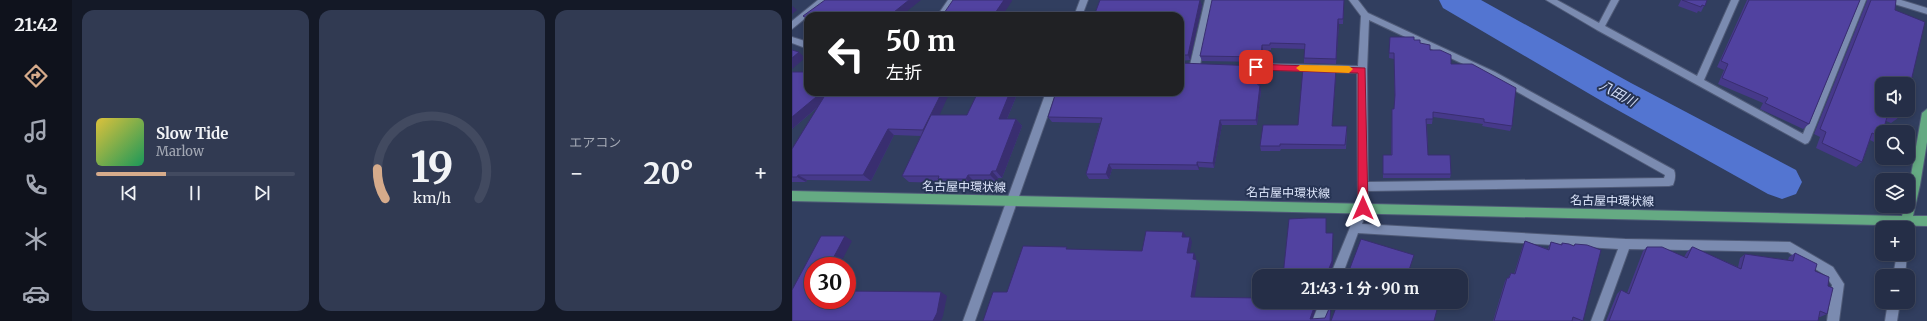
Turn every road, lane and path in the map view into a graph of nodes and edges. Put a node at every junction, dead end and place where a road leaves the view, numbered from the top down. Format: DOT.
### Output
graph roads {
  1 [pos="824,0"];
  2 [pos="952,0"];
  3 [pos="1084,0"];
  4 [pos="1209,0"];
  5 [pos="1353,0"];
  6 [pos="1550,0"];
  7 [pos="1614,0"];
  8 [pos="1735,0"];
  9 [pos="1862,0"];
  10 [pos="1891,0"];
  11 [pos="1927,11"];
  12 [pos="809,12"];
  13 [pos="944,12"];
  14 [pos="1080,12"];
  15 [pos="1365,15"];
  16 [pos="804,16"];
  17 [pos="792,26"];
  18 [pos="1600,28"];
  19 [pos="792,40"];
  20 [pos="804,44"];
  21 [pos="1195,65"];
  22 [pos="1235,66"];
  23 [pos="1362,70"];
  24 [pos="1699,82"];
  25 [pos="1050,96"];
  26 [pos="1927,113"];
  27 [pos="1363,187"];
  28 [pos="792,196"];
  29 [pos="1011,201"];
  30 [pos="1363,208"];
  31 [pos="1907,221"];
  32 [pos="1927,221"];
  33 [pos="1915,223"];
  34 [pos="1875,224"];
  35 [pos="1355,228"];
  36 [pos="1625,244"];
  37 [pos="1339,269"];
  38 [pos="1323,309"];
  39 [pos="1893,309"];
  40 [pos="969,321"];
  41 [pos="1318,321"];
  42 [pos="1597,321"];
  43 [pos="1833,321"];
  44 [pos="1891,321"];
  1 -- 12 [label="street"];
  2 -- 13 [label="street"];
  3 -- 14 [label="street"];
  4 -- 21 [label="street"];
  5 -- 15 [label="street"];
  6 -- 18 [label="street"];
  7 -- 18 [label="street"];
  8 -- 24 [label="street"];
  9 -- 24 [label="street"];
  10 -- 11 [label="street"];
  15 -- 23 [label="street"];
  15 -- 27 [label="street"];
  16 -- 17 [label="street"];
  18 -- 24 [label="street"];
  19 -- 20 [label="street"];
  22 -- 23 [label="street"];
  23 -- 27 [label="street"];
  25 -- 29 [label="street"];
  26 -- 31 [label="main road"];
  27 -- 30 [label="street"];
  28 -- 29 [label="main road, 名古屋中環状線"];
  29 -- 30 [label="main road, 名古屋中環状線"];
  29 -- 40 [label="street"];
  30 -- 34 [label="main road, 名古屋中環状線"];
  30 -- 35 [label="street"];
  32 -- 33 [label="main road, 名古屋中環状線"];
  35 -- 36 [label="street"];
  35 -- 37 [label="street"];
  36 -- 42 [label="street"];
  36 -- 43 [label="street"];
  38 -- 41 [label="street"];
  39 -- 44 [label="street"];
}
